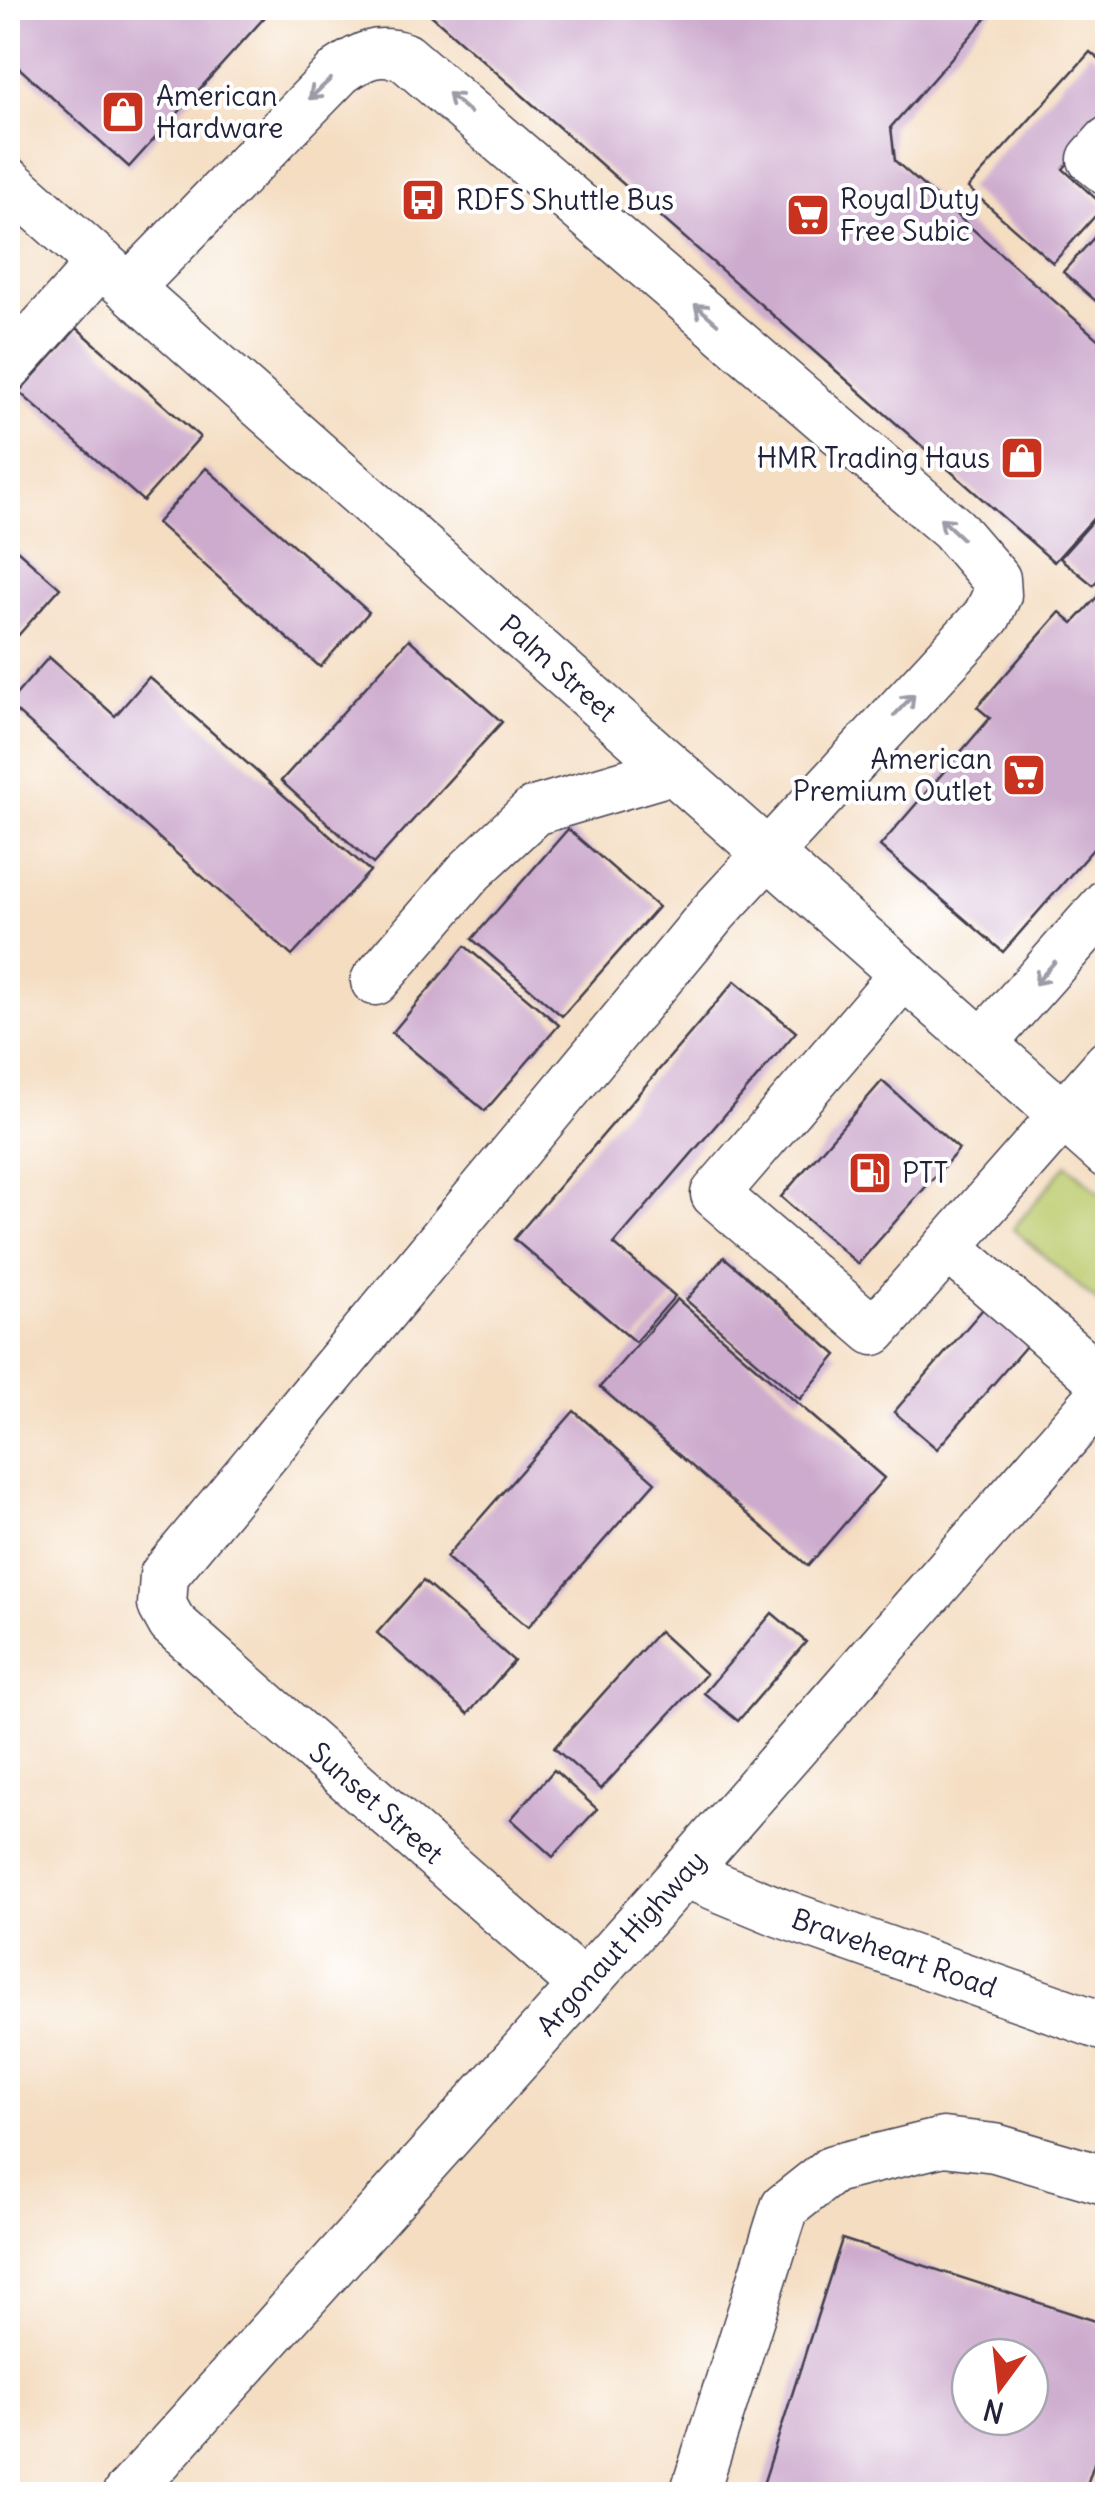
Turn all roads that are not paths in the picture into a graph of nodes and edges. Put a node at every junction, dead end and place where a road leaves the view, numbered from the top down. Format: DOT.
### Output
graph roads {
  1 [pos="1108,142"];
  2 [pos="1108,172"];
  3 [pos="8,181"];
  4 [pos="115,275"];
  5 [pos="8,367"];
  6 [pos="673,770"];
  7 [pos="766,852"];
  8 [pos="1108,902"];
  9 [pos="904,974"];
  10 [pos="375,980"];
  11 [pos="982,1044"];
  12 [pos="1108,1064"];
  13 [pos="1061,1115"];
  14 [pos="1108,1155"];
  15 [pos="948,1247"];
  16 [pos="1108,1387"];
  17 [pos="684,1873"];
  18 [pos="581,1983"];
  19 [pos="1108,2028"];
  20 [pos="1108,2181"];
  21 [pos="126,2494"];
  22 [pos="694,2494"];
  1 -- 2 [label="street"];
  3 -- 4 [label="street, Palm Street"];
  4 -- 5 [label="street"];
  4 -- 6 [label="street, Palm Street"];
  7 -- 4 [label="street, one-way"];
  6 -- 7 [label="street, Palm Street"];
  6 -- 10 [label="street"];
  7 -- 9 [label="street, Palm Street"];
  7 -- 18 [label="street, Sunset Street"];
  8 -- 11 [label="street, one-way"];
  9 -- 11 [label="street, Palm Street"];
  9 -- 15 [label="street"];
  11 -- 13 [label="street, Palm Street"];
  12 -- 13 [label="street"];
  13 -- 14 [label="street, Palm Street"];
  13 -- 15 [label="street"];
  15 -- 16 [label="street"];
  16 -- 17 [label="street, Argonaut Highway"];
  17 -- 18 [label="street, Argonaut Highway"];
  17 -- 19 [label="street, Braveheart Road"];
  18 -- 21 [label="street, Argonaut Highway"];
  20 -- 22 [label="street"];
}
